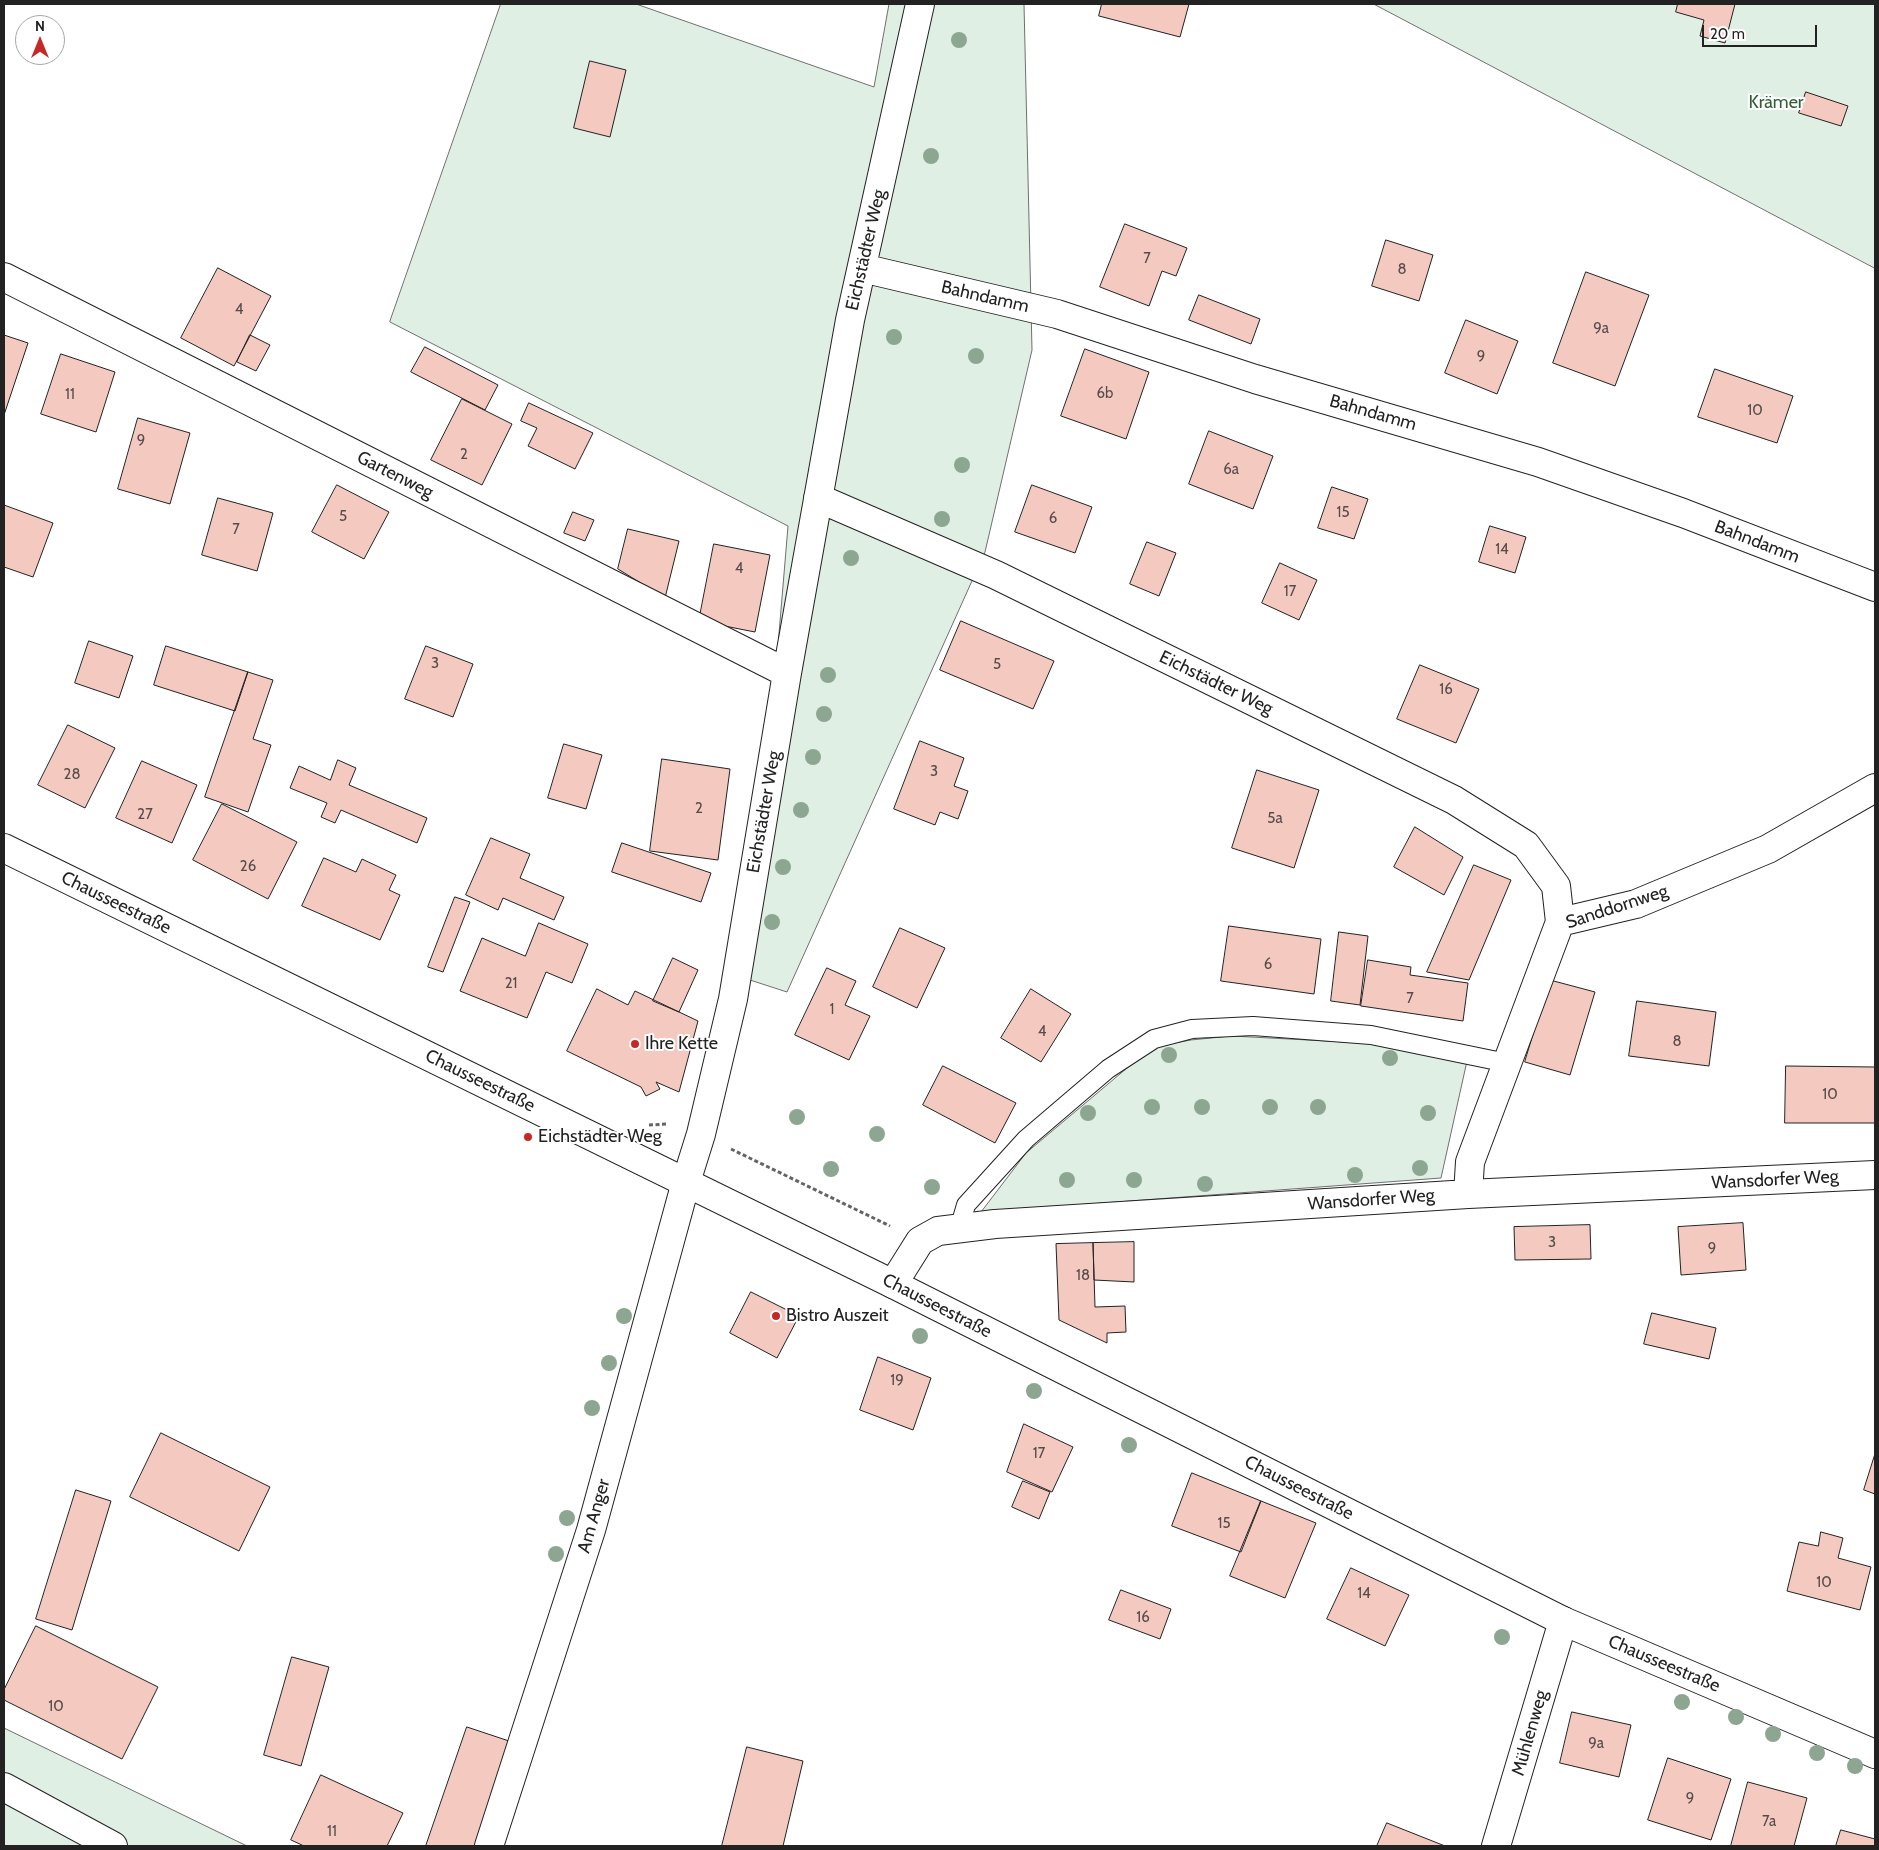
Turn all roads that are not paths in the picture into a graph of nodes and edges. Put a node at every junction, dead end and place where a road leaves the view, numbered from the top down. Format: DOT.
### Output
graph roads {
  1 [pos="918,4"];
  2 [pos="862,268"];
  3 [pos="4,277"];
  4 [pos="818,498"];
  5 [pos="1875,587"];
  6 [pos="787,673"];
  7 [pos="1875,788"];
  8 [pos="4,848"];
  9 [pos="1560,922"];
  10 [pos="1507,1063"];
  11 [pos="1875,1175"];
  12 [pos="686,1182"];
  13 [pos="1468,1194"];
  14 [pos="959,1228"];
  15 [pos="893,1284"];
  16 [pos="1563,1621"];
  17 [pos="1875,1754"];
  18 [pos="4,1788"];
  19 [pos="113,1846"];
  20 [pos="489,1846"];
  21 [pos="1496,1846"];
  1 -- 2 [label="street, Eichstädter Weg"];
  2 -- 4 [label="street, Eichstädter Weg"];
  2 -- 5 [label="street, Bahndamm"];
  3 -- 6 [label="street, Gartenweg"];
  4 -- 6 [label="street, Eichstädter Weg"];
  4 -- 9 [label="street, Eichstädter Weg"];
  6 -- 12 [label="street, Eichstädter Weg"];
  7 -- 9 [label="street, Sanddornweg"];
  8 -- 12 [label="street, Chausseestraße"];
  9 -- 10 [label="street, Sanddornweg"];
  10 -- 13 [label="street, Sanddornweg"];
  10 -- 14 [label="lane"];
  11 -- 13 [label="street, Wansdorfer Weg"];
  12 -- 15 [label="street, Chausseestraße"];
  12 -- 20 [label="street, Am Anger"];
  13 -- 14 [label="street, Wansdorfer Weg"];
  14 -- 15 [label="street, Wansdorfer Weg"];
  15 -- 16 [label="street, Chausseestraße"];
  16 -- 17 [label="street, Chausseestraße"];
  16 -- 21 [label="street, Mühlenweg"];
  18 -- 19 [label="street"];
}
